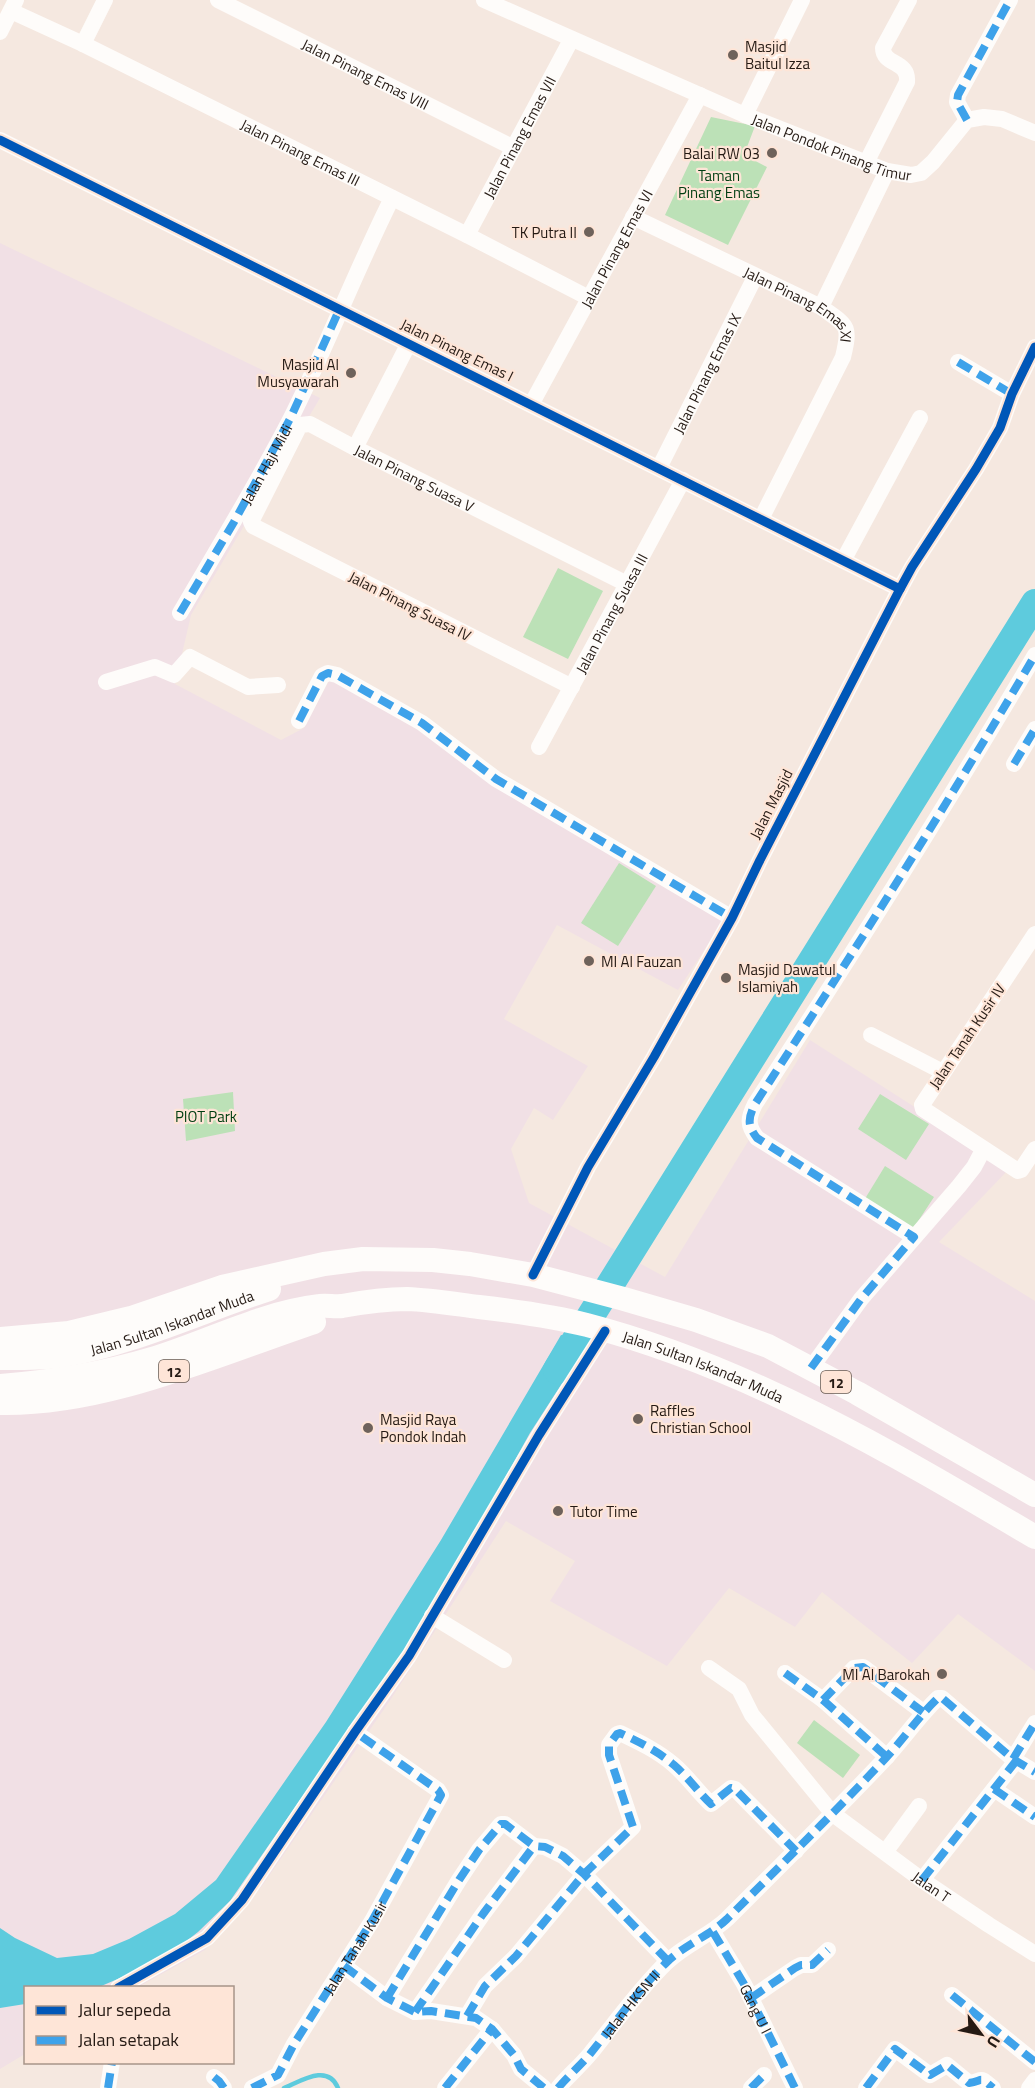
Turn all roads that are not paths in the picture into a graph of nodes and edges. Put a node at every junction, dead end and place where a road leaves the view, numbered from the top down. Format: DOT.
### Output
graph roads {
  1 [pos="105,0"];
  2 [pos="218,0"];
  3 [pos="484,0"];
  4 [pos="802,0"];
  5 [pos="909,0"];
  6 [pos="1010,0"];
  7 [pos="14,5"];
  8 [pos="0,32"];
  9 [pos="571,40"];
  10 [pos="83,44"];
  11 [pos="700,95"];
  12 [pos="745,115"];
  13 [pos="967,120"];
  14 [pos="1035,133"];
  15 [pos="0,140"];
  16 [pos="514,148"];
  17 [pos="866,163"];
  18 [pos="887,171"];
  19 [pos="392,198"];
  20 [pos="633,217"];
  21 [pos="467,235"];
  22 [pos="755,277"];
  23 [pos="589,298"];
  24 [pos="821,307"];
  25 [pos="340,308"];
  26 [pos="409,342"];
  27 [pos="1035,347"];
  28 [pos="958,362"];
  29 [pos="1012,394"];
  30 [pos="532,404"];
  31 [pos="920,418"];
  32 [pos="355,448"];
  33 [pos="659,468"];
  34 [pos="683,480"];
  35 [pos="761,519"];
  36 [pos="251,522"];
  37 [pos="844,560"];
  38 [pos="627,584"];
  39 [pos="900,588"];
  40 [pos="180,613"];
  41 [pos="1035,655"];
  42 [pos="106,682"];
  43 [pos="278,686"];
  44 [pos="572,687"];
  45 [pos="298,721"];
  46 [pos="1035,729"];
  47 [pos="539,747"];
  48 [pos="1014,764"];
  49 [pos="732,918"];
  50 [pos="1035,933"];
  51 [pos="871,1035"];
  52 [pos="942,1072"];
  53 [pos="1035,1149"];
  54 [pos="983,1150"];
  55 [pos="914,1237"];
  56 [pos="338,1262"];
  57 [pos="533,1275"];
  58 [pos="339,1306"];
  59 [pos="596,1328"];
  60 [pos="0,1339"];
  61 [pos="0,1358"];
  62 [pos="811,1368"];
  63 [pos="0,1386"];
  64 [pos="0,1403"];
  65 [pos="1035,1495"];
  66 [pos="1035,1537"];
  67 [pos="432,1616"];
  68 [pos="504,1660"];
  69 [pos="710,1668"];
  70 [pos="785,1673"];
  71 [pos="823,1700"];
  72 [pos="922,1712"];
  73 [pos="1035,1723"];
  74 [pos="355,1732"];
  75 [pos="887,1756"];
  76 [pos="1015,1760"];
  77 [pos="1035,1772"];
  78 [pos="994,1789"];
  79 [pos="919,1806"];
  80 [pos="833,1814"];
  81 [pos="1035,1817"];
  82 [pos="534,1846"];
  83 [pos="796,1851"];
  84 [pos="886,1851"];
  85 [pos="584,1874"];
  86 [pos="922,1880"];
  87 [pos="713,1932"];
  88 [pos="828,1950"];
  89 [pos="1035,1954"];
  90 [pos="668,1961"];
  91 [pos="344,1966"];
  92 [pos="122,1986"];
  93 [pos="952,1995"];
  94 [pos="387,1998"];
  95 [pos="751,1998"];
  96 [pos="415,2012"];
  97 [pos="467,2016"];
  98 [pos="492,2029"];
  99 [pos="1035,2062"];
  100 [pos="112,2064"];
  101 [pos="764,2075"];
  102 [pos="1035,2080"];
  103 [pos="108,2088"];
  104 [pos="252,2088"];
  105 [pos="445,2088"];
  106 [pos="544,2088"];
  107 [pos="558,2088"];
  108 [pos="751,2088"];
  109 [pos="795,2088"];
  110 [pos="866,2088"];
  111 [pos="993,2088"];
  112 [pos="1029,2088"];
  1 -- 10 [label="street"];
  2 -- 16 [label="street, Jalan Pinang Emas VIII"];
  3 -- 9 [label="street"];
  4 -- 12 [label="street"];
  5 -- 17 [label="street"];
  6 -- 13 [label="street"];
  7 -- 8 [label="street"];
  7 -- 10 [label="street, Jalan Pinang Emas III"];
  9 -- 11 [label="street"];
  9 -- 16 [label="street, Jalan Pinang Emas VII"];
  10 -- 19 [label="street, Jalan Pinang Emas III"];
  11 -- 12 [label="street"];
  11 -- 20 [label="street, Jalan Pinang Emas VI"];
  12 -- 17 [label="street, Jalan Pondok Pinang Timur"];
  13 -- 14 [label="street"];
  13 -- 18 [label="street, Jalan Pondok Pinang Timur"];
  15 -- 25 [label="street, Jalan Pinang Emas I"];
  16 -- 21 [label="street, Jalan Pinang Emas VII"];
  17 -- 18 [label="street, Jalan Pondok Pinang Timur"];
  18 -- 24 [label="street"];
  19 -- 21 [label="street, Jalan Pinang Emas III"];
  19 -- 25 [label="street, Jalan Haji Midi"];
  20 -- 22 [label="street, Jalan Pinang Emas XI"];
  20 -- 23 [label="street, Jalan Pinang Emas VI"];
  21 -- 23 [label="street, Jalan Pinang Emas III"];
  22 -- 24 [label="street, Jalan Pinang Emas XI"];
  22 -- 33 [label="street, Jalan Pinang Emas IX"];
  23 -- 30 [label="street, Jalan Pinang Emas VI"];
  24 -- 35 [label="street, Jalan Pinang Emas XI"];
  25 -- 26 [label="street, Jalan Pinang Emas I"];
  25 -- 40 [label="street, Jalan Haji Midi"];
  26 -- 30 [label="street, Jalan Pinang Emas I"];
  26 -- 32 [label="street"];
  27 -- 29 [label="street, Jalan Masjid"];
  28 -- 29 [label="street"];
  29 -- 39 [label="street, Jalan Masjid"];
  30 -- 33 [label="street, Jalan Pinang Emas I"];
  31 -- 37 [label="street"];
  32 -- 36 [label="street, Jalan Pinang Suasa V"];
  32 -- 38 [label="street, Jalan Pinang Suasa V"];
  33 -- 34 [label="street, Jalan Pinang Emas I"];
  34 -- 35 [label="street, Jalan Pinang Emas I"];
  34 -- 38 [label="street, Jalan Pinang Suasa III"];
  35 -- 37 [label="street, Jalan Pinang Emas I"];
  36 -- 44 [label="street, Jalan Pinang Suasa IV"];
  37 -- 39 [label="street, Jalan Pinang Emas I"];
  38 -- 44 [label="street, Jalan Pinang Suasa III"];
  39 -- 49 [label="street, Jalan Masjid"];
  41 -- 55 [label="street"];
  42 -- 43 [label="street"];
  44 -- 47 [label="street, Jalan Pinang Suasa III"];
  45 -- 49 [label="street"];
  46 -- 48 [label="street"];
  49 -- 57 [label="street, Jalan Masjid"];
  50 -- 52 [label="street, Jalan Tanah Kusir IV"];
  51 -- 52 [label="street"];
  52 -- 54 [label="street, Jalan Tanah Kusir IV"];
  53 -- 54 [label="street, Jalan Tanah Kusir IV"];
  54 -- 55 [label="street"];
  55 -- 62 [label="street"];
  56 -- 57 [label="highway, Jalan Sultan Iskandar Muda / 12"];
  56 -- 60 [label="highway, Jalan Sultan Iskandar Muda / 12"];
  56 -- 61 [label="highway, Jalan Sultan Iskandar Muda / 12"];
  57 -- 62 [label="highway, Jalan Sultan Iskandar Muda / 12"];
  58 -- 59 [label="highway, Jalan Sultan Iskandar Muda / 12"];
  58 -- 63 [label="highway, Jalan Sultan Iskandar Muda / 12"];
  58 -- 64 [label="highway, Jalan Sultan Iskandar Muda / 12"];
  59 -- 66 [label="highway, Jalan Sultan Iskandar Muda / 12"];
  59 -- 67 [label="street"];
  62 -- 65 [label="highway, Jalan Sultan Iskandar Muda / 12"];
  67 -- 68 [label="street"];
  67 -- 74 [label="street"];
  69 -- 80 [label="street, Jalan T"];
  70 -- 71 [label="street"];
  71 -- 72 [label="street"];
  71 -- 75 [label="street"];
  72 -- 75 [label="street, Jalan HKSN II"];
  72 -- 76 [label="street"];
  73 -- 76 [label="street"];
  74 -- 91 [label="street, Jalan Tanah Kusir"];
  74 -- 92 [label="street"];
  75 -- 80 [label="street, Jalan HKSN II"];
  76 -- 77 [label="street"];
  76 -- 78 [label="street"];
  78 -- 81 [label="street"];
  78 -- 86 [label="street"];
  79 -- 84 [label="street"];
  80 -- 83 [label="street, Jalan HKSN II"];
  80 -- 84 [label="street, Jalan T"];
  82 -- 85 [label="street"];
  82 -- 94 [label="street"];
  82 -- 96 [label="street"];
  83 -- 85 [label="street"];
  83 -- 87 [label="street, Jalan HKSN II"];
  84 -- 86 [label="street, Jalan T"];
  85 -- 90 [label="street"];
  85 -- 97 [label="street"];
  86 -- 89 [label="street, Jalan T"];
  87 -- 90 [label="street, Jalan HKSN II"];
  87 -- 95 [label="street, Gang U I"];
  88 -- 95 [label="street"];
  90 -- 107 [label="street, Jalan HKSN II"];
  91 -- 94 [label="street"];
  91 -- 104 [label="street, Jalan Tanah Kusir"];
  93 -- 99 [label="street"];
  94 -- 96 [label="street"];
  95 -- 109 [label="street, Gang U I"];
  96 -- 97 [label="street"];
  97 -- 98 [label="street"];
  98 -- 105 [label="street"];
  98 -- 106 [label="street"];
  100 -- 103 [label="street"];
  101 -- 108 [label="street"];
  102 -- 112 [label="street"];
  110 -- 111 [label="street"];
}
